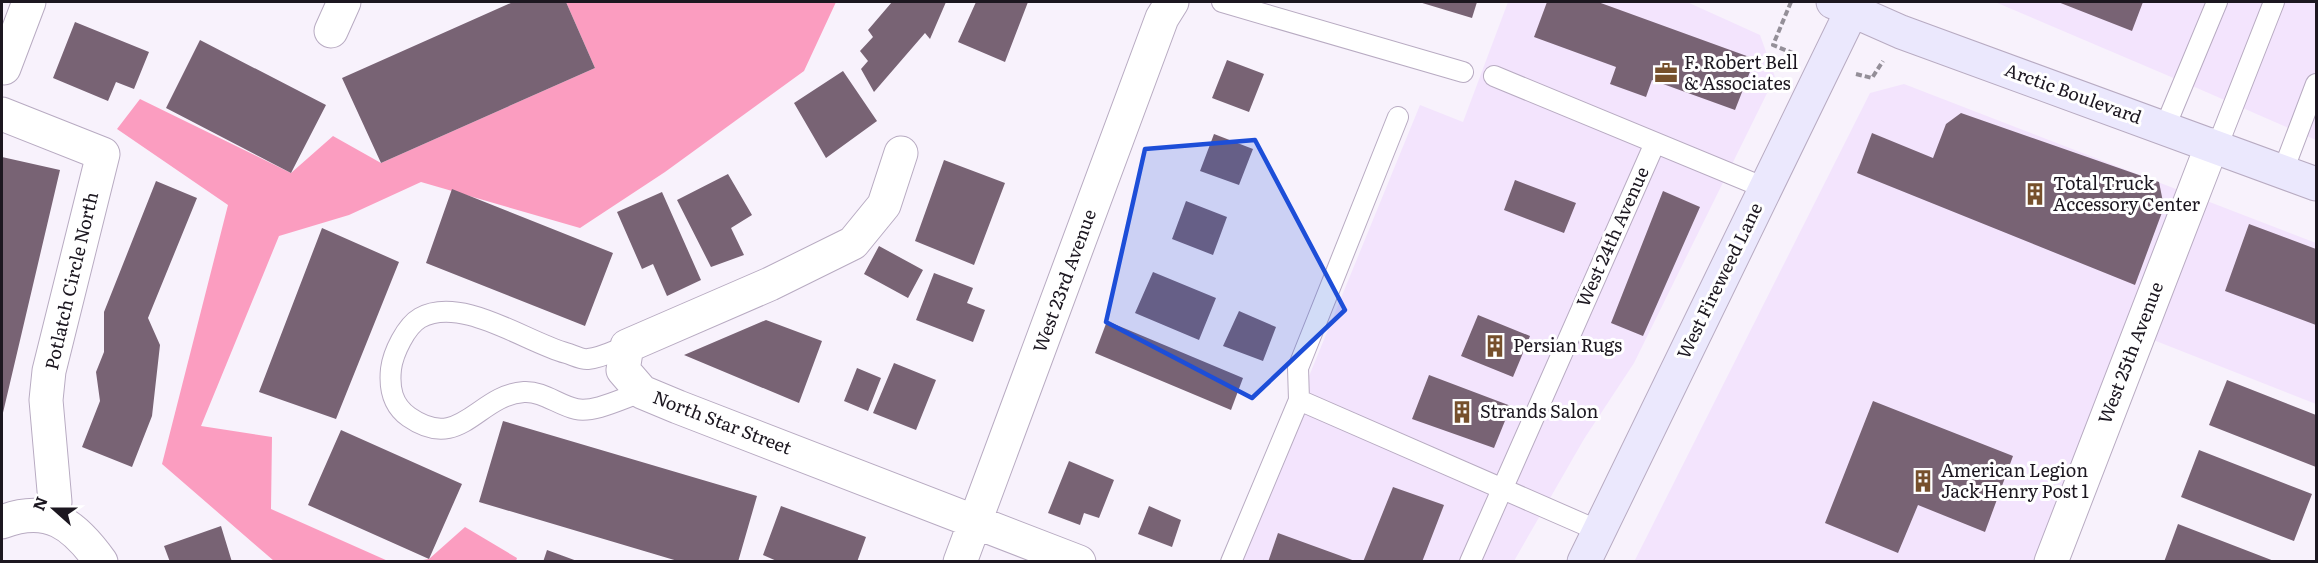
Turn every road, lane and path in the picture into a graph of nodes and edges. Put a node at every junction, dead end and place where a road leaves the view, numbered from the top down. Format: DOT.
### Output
graph roads {
  1 [pos="28,2"];
  2 [pos="344,2"];
  3 [pos="1172,2"];
  4 [pos="1222,2"];
  5 [pos="1791,2"];
  6 [pos="2217,2"];
  7 [pos="2274,2"];
  8 [pos="1846,5"];
  9 [pos="332,31"];
  10 [pos="1773,45"];
  11 [pos="4,68"];
  12 [pos="1463,72"];
  13 [pos="1494,76"];
  14 [pos="2316,84"];
  15 [pos="2,114"];
  16 [pos="1398,117"];
  17 [pos="2165,127"];
  18 [pos="1655,143"];
  19 [pos="2215,146"];
  20 [pos="901,153"];
  21 [pos="2283,171"];
  22 [pos="2316,184"];
  23 [pos="1765,188"];
  24 [pos="627,346"];
  25 [pos="642,392"];
  26 [pos="1299,400"];
  27 [pos="1503,488"];
  28 [pos="52,517"];
  29 [pos="976,520"];
  30 [pos="2,522"];
  31 [pos="1599,531"];
  32 [pos="101,561"];
  33 [pos="960,561"];
  34 [pos="1079,561"];
  35 [pos="1232,561"];
  36 [pos="1470,561"];
  37 [pos="1584,561"];
  38 [pos="2051,561"];
  1 -- 11 [label="street"];
  2 -- 9 [label="street"];
  3 -- 29 [label="street, West 23rd Avenue"];
  4 -- 12 [label="lane"];
  5 -- 10 [label="path"];
  6 -- 17 [label="lane"];
  7 -- 19 [label="lane"];
  8 -- 17 [label="main road, Arctic Boulevard"];
  8 -- 23 [label="main road, West Fireweed Lane"];
  13 -- 18 [label="lane"];
  14 -- 21 [label="lane"];
  15 -- 28 [label="street, Potlatch Circle North"];
  16 -- 26 [label="lane"];
  17 -- 19 [label="main road, Arctic Boulevard"];
  18 -- 23 [label="lane"];
  18 -- 27 [label="lane, West 24th Avenue"];
  19 -- 21 [label="main road, Arctic Boulevard"];
  19 -- 38 [label="street, West 25th Avenue"];
  20 -- 24 [label="street"];
  21 -- 22 [label="main road, Arctic Boulevard"];
  23 -- 31 [label="main road, West Fireweed Lane"];
  24 -- 25 [label="street, North Star Street"];
  24 -- 25 [label="lane"];
  25 -- 29 [label="street, North Star Street"];
  26 -- 27 [label="lane"];
  26 -- 35 [label="lane"];
  27 -- 31 [label="lane"];
  27 -- 36 [label="lane, West 24th Avenue"];
  28 -- 30 [label="street"];
  28 -- 32 [label="street"];
  29 -- 33 [label="street, West 23rd Avenue"];
  29 -- 34 [label="street, North Star Street"];
  31 -- 37 [label="main road, West Fireweed Lane"];
}
